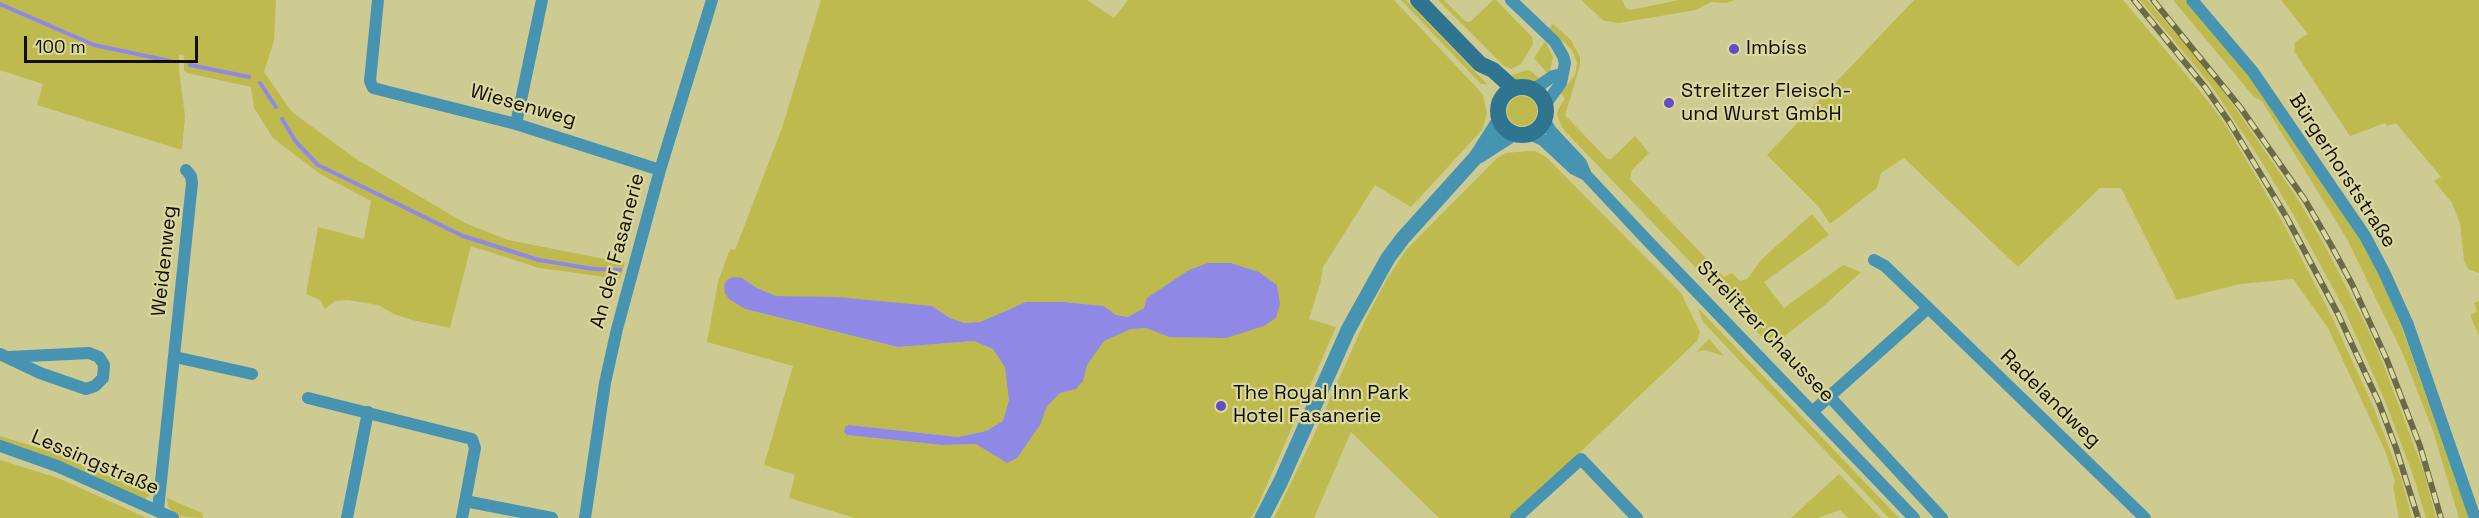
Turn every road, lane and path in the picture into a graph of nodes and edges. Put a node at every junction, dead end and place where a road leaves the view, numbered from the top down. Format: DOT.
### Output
graph roads {
  1 [pos="378,0"];
  2 [pos="542,0"];
  3 [pos="712,0"];
  4 [pos="1418,0"];
  5 [pos="1511,0"];
  6 [pos="2192,0"];
  7 [pos="1480,64"];
  8 [pos="1562,74"];
  9 [pos="1513,88"];
  10 [pos="1533,90"];
  11 [pos="1500,99"];
  12 [pos="1545,112"];
  13 [pos="1499,121"];
  14 [pos="516,124"];
  15 [pos="1521,134"];
  16 [pos="1476,157"];
  17 [pos="186,170"];
  18 [pos="660,170"];
  19 [pos="1586,175"];
  20 [pos="1874,260"];
  21 [pos="1927,309"];
  22 [pos="4,355"];
  23 [pos="175,357"];
  24 [pos="252,374"];
  25 [pos="308,398"];
  26 [pos="1821,404"];
  27 [pos="368,412"];
  28 [pos="0,446"];
  29 [pos="465,501"];
  30 [pos="158,510"];
  31 [pos="173,518"];
  32 [pos="347,518"];
  33 [pos="462,518"];
  34 [pos="552,518"];
  35 [pos="585,518"];
  36 [pos="1262,518"];
  37 [pos="1516,518"];
  38 [pos="1638,518"];
  39 [pos="1914,518"];
  40 [pos="1942,518"];
  41 [pos="2145,518"];
  42 [pos="2475,518"];
  1 -- 14 [label="street, Wiesenweg"];
  2 -- 14 [label="street"];
  3 -- 18 [label="street, An der Fasanerie"];
  4 -- 7 [label="main road"];
  5 -- 8 [label="street"];
  6 -- 42 [label="street, Bürgerhorststraße"];
  7 -- 9 [label="main road"];
  7 -- 11 [label="main road"];
  8 -- 10 [label="street"];
  8 -- 12 [label="street"];
  9 -- 10 [label="main road"];
  9 -- 11 [label="main road"];
  10 -- 12 [label="main road, Strelitzer Chaussee"];
  11 -- 13 [label="main road"];
  12 -- 15 [label="main road"];
  12 -- 19 [label="street, Strelitzer Chaussee"];
  13 -- 15 [label="main road, Strelitzer Chaussee"];
  13 -- 16 [label="street"];
  14 -- 18 [label="street, Wiesenweg"];
  15 -- 16 [label="street"];
  15 -- 19 [label="street, Strelitzer Chaussee"];
  16 -- 36 [label="street"];
  17 -- 23 [label="street, Weidenweg"];
  18 -- 35 [label="street, An der Fasanerie"];
  19 -- 26 [label="street, Strelitzer Chaussee"];
  20 -- 21 [label="street, Radelandweg"];
  21 -- 26 [label="street"];
  21 -- 41 [label="street, Radelandweg"];
  22 -- 22 [label="street"];
  23 -- 24 [label="street"];
  23 -- 30 [label="street, Weidenweg"];
  25 -- 27 [label="street"];
  26 -- 39 [label="street, Strelitzer Chaussee"];
  26 -- 40 [label="street, Strelitzer Chaussee"];
  27 -- 29 [label="street"];
  27 -- 32 [label="street"];
  28 -- 30 [label="street, Lessingstraße"];
  29 -- 33 [label="street"];
  29 -- 34 [label="street"];
  30 -- 31 [label="street, Lessingstraße"];
  37 -- 38 [label="street"];
}
